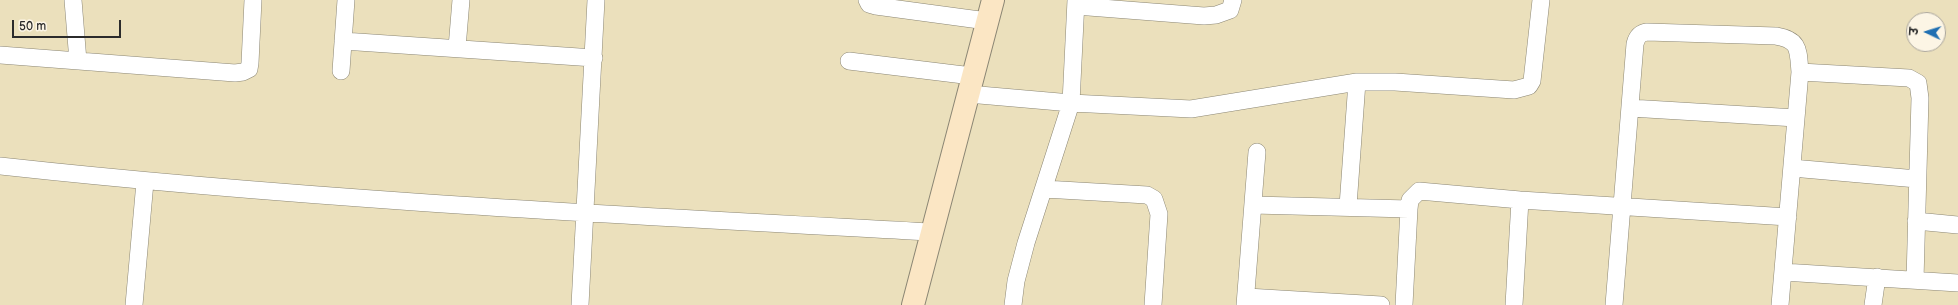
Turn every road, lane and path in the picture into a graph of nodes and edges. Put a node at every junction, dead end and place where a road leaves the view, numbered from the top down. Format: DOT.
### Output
graph roads {
  1 [pos="73,0"];
  2 [pos="253,0"];
  3 [pos="346,0"];
  4 [pos="461,0"];
  5 [pos="596,0"];
  6 [pos="867,0"];
  7 [pos="1233,0"];
  8 [pos="1541,0"];
  9 [pos="1076,3"];
  10 [pos="990,10"];
  11 [pos="343,41"];
  12 [pos="457,48"];
  13 [pos="0,55"];
  14 [pos="594,58"];
  15 [pos="78,61"];
  16 [pos="849,61"];
  17 [pos="341,71"];
  18 [pos="1800,72"];
  19 [pos="1357,82"];
  20 [pos="970,85"];
  21 [pos="1071,103"];
  22 [pos="1630,108"];
  23 [pos="1796,118"];
  24 [pos="1257,152"];
  25 [pos="0,166"];
  26 [pos="1792,168"];
  27 [pos="1917,178"];
  28 [pos="145,182"];
  29 [pos="1044,189"];
  30 [pos="1520,200"];
  31 [pos="1254,205"];
  32 [pos="1348,206"];
  33 [pos="1621,206"];
  34 [pos="1409,209"];
  35 [pos="586,213"];
  36 [pos="1788,217"];
  37 [pos="1916,221"];
  38 [pos="1958,225"];
  39 [pos="932,232"];
  40 [pos="1783,272"];
  41 [pos="1876,277"];
  42 [pos="1915,280"];
  43 [pos="1958,283"];
  44 [pos="1246,301"];
  45 [pos="1308,303"];
  46 [pos="134,305"];
  47 [pos="580,305"];
  48 [pos="913,305"];
  49 [pos="1012,305"];
  50 [pos="1153,305"];
  51 [pos="1381,305"];
  52 [pos="1404,305"];
  53 [pos="1514,305"];
  54 [pos="1614,305"];
  55 [pos="1780,305"];
  56 [pos="1873,305"];
  1 -- 15 [label="street"];
  2 -- 15 [label="street"];
  3 -- 11 [label="street"];
  4 -- 12 [label="street"];
  5 -- 14 [label="street"];
  6 -- 10 [label="street"];
  7 -- 9 [label="street"];
  8 -- 19 [label="street"];
  9 -- 21 [label="street"];
  10 -- 20 [label="street"];
  11 -- 12 [label="street"];
  11 -- 17 [label="street"];
  12 -- 14 [label="street"];
  13 -- 15 [label="street"];
  14 -- 35 [label="street"];
  16 -- 20 [label="street"];
  18 -- 22 [label="street"];
  18 -- 23 [label="street"];
  18 -- 27 [label="street"];
  19 -- 21 [label="street"];
  19 -- 32 [label="street"];
  20 -- 21 [label="street"];
  20 -- 39 [label="street"];
  21 -- 29 [label="street"];
  22 -- 23 [label="street"];
  22 -- 33 [label="street"];
  23 -- 26 [label="street"];
  24 -- 31 [label="street"];
  25 -- 28 [label="street"];
  26 -- 27 [label="street"];
  26 -- 36 [label="street"];
  27 -- 37 [label="street"];
  28 -- 35 [label="street"];
  28 -- 46 [label="street"];
  29 -- 49 [label="street"];
  29 -- 50 [label="street"];
  30 -- 33 [label="street"];
  30 -- 34 [label="street"];
  30 -- 53 [label="street"];
  31 -- 32 [label="street"];
  31 -- 44 [label="street"];
  32 -- 34 [label="street"];
  33 -- 36 [label="street"];
  33 -- 54 [label="street"];
  34 -- 52 [label="street"];
  35 -- 39 [label="street"];
  35 -- 47 [label="street"];
  36 -- 40 [label="street"];
  37 -- 38 [label="street"];
  37 -- 42 [label="street"];
  39 -- 48 [label="street"];
  40 -- 41 [label="street"];
  40 -- 55 [label="street"];
  41 -- 42 [label="street"];
  41 -- 56 [label="street"];
  42 -- 43 [label="street"];
  44 -- 45 [label="street"];
  45 -- 51 [label="street"];
}
